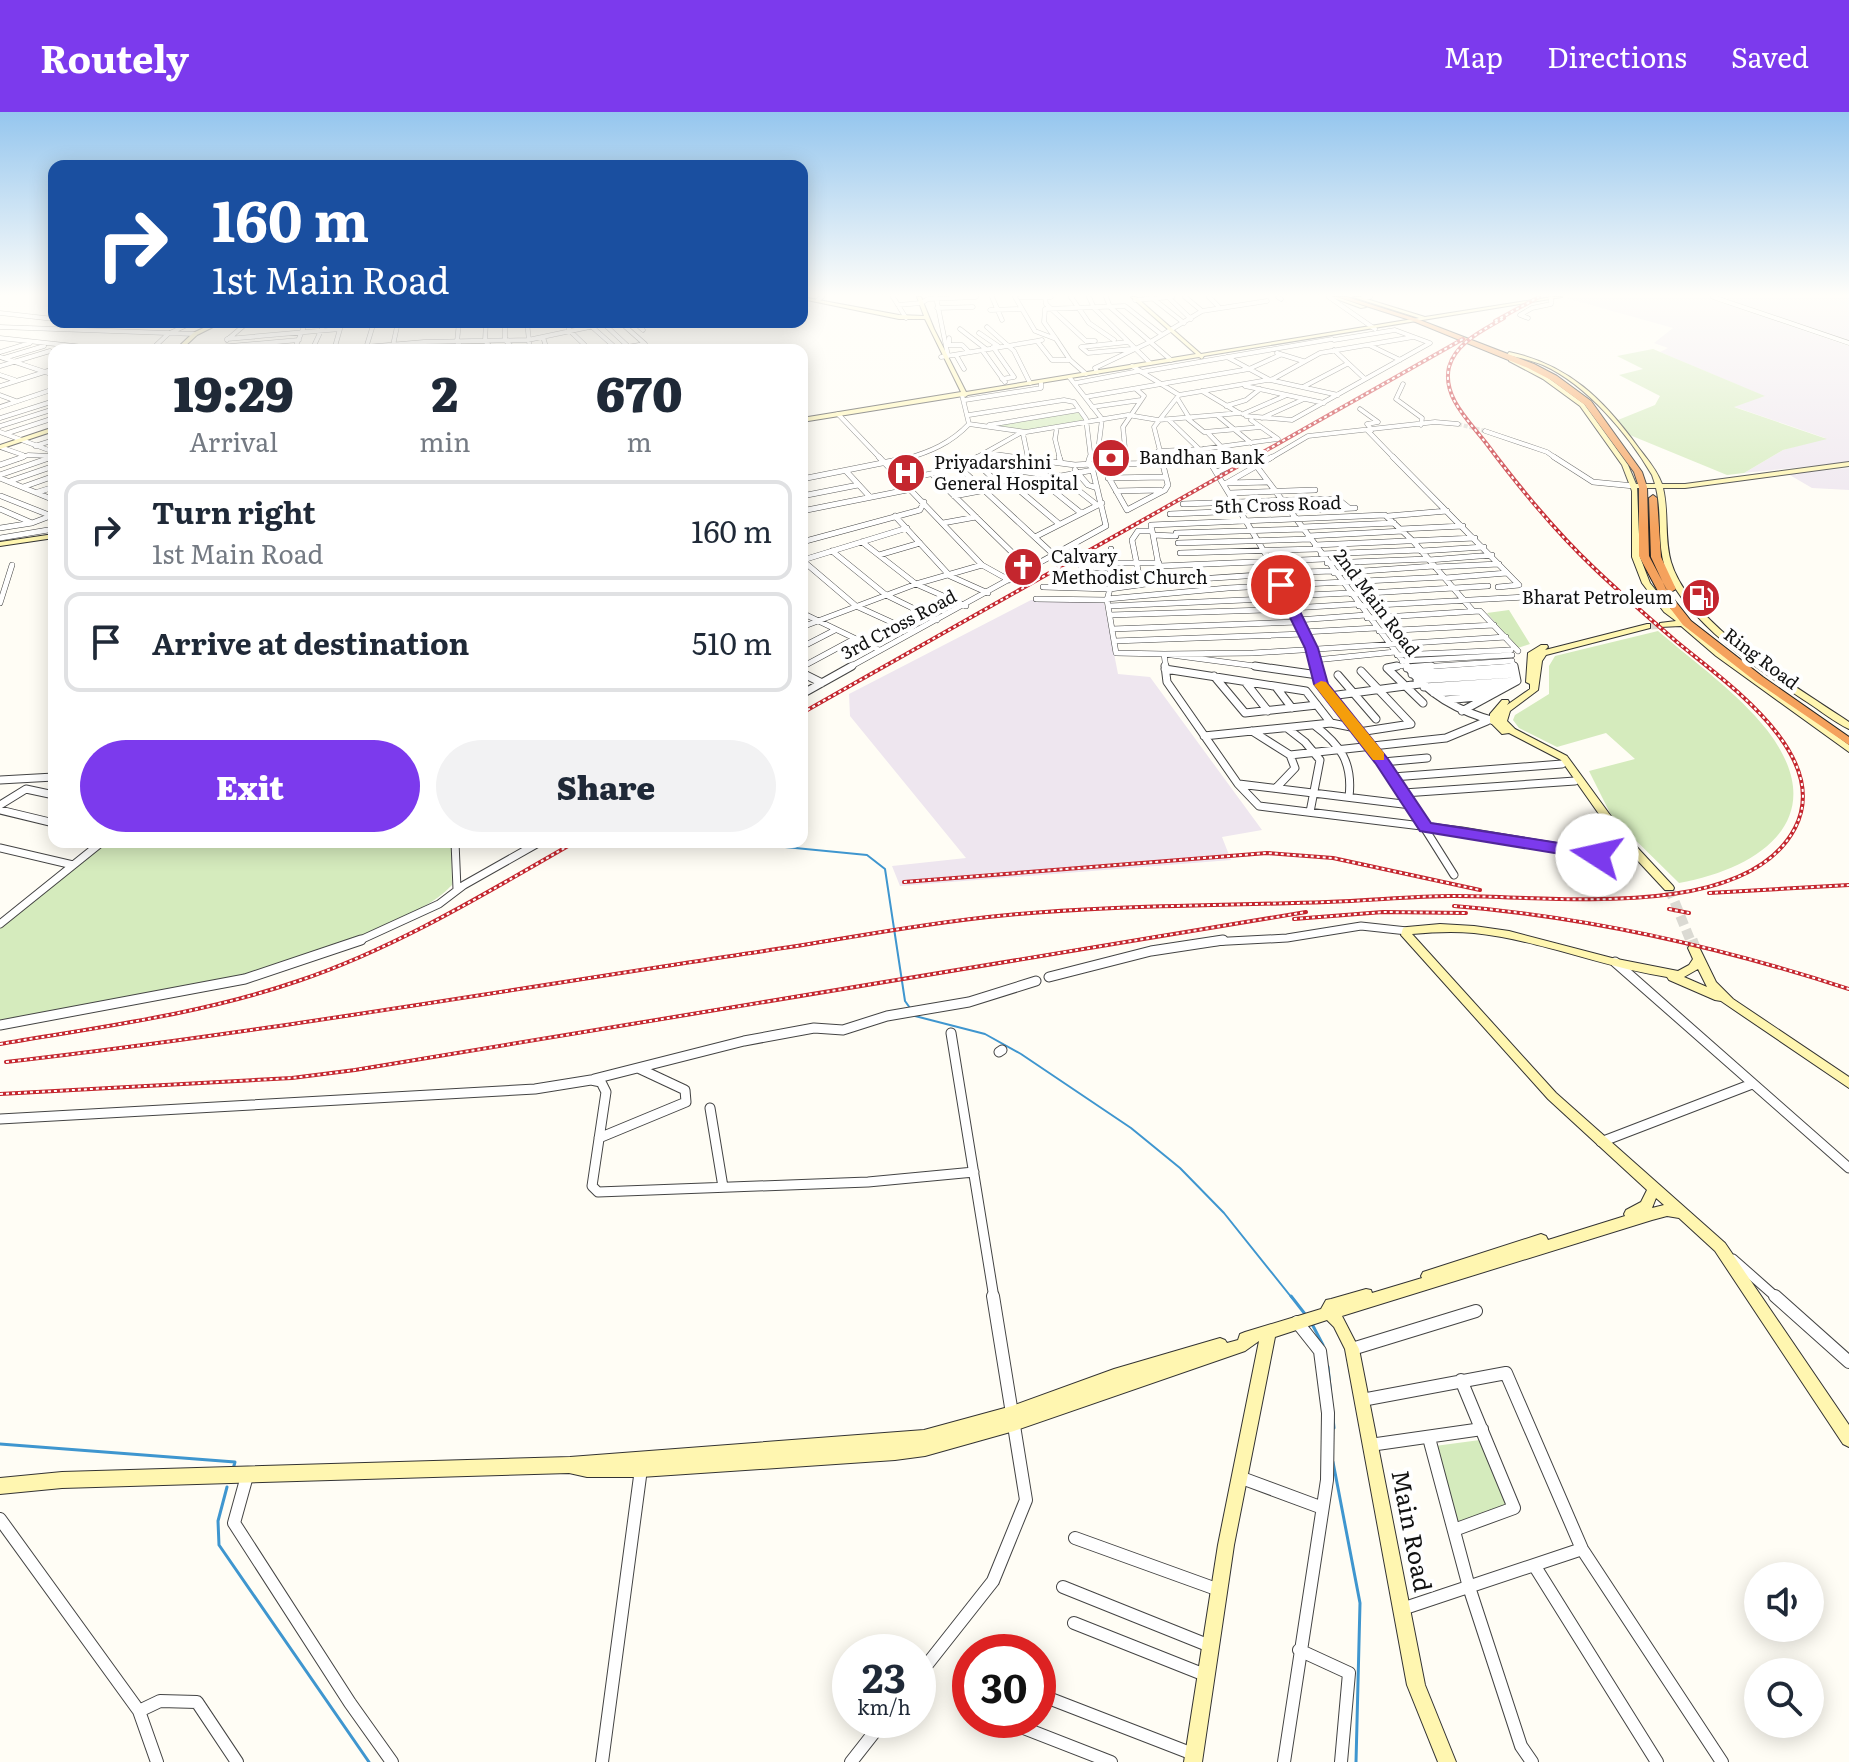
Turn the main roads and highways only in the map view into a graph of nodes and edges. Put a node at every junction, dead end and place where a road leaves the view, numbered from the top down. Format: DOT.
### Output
graph roads {
  1 [pos="1546,374"];
  2 [pos="1647,487"];
  3 [pos="1849,729"];
  4 [pos="1849,742"];
  1 -- 2 [label="highway, Ring Road"];
  2 -- 3 [label="highway, Ring Road"];
  2 -- 4 [label="highway, Ring Road"];
}
